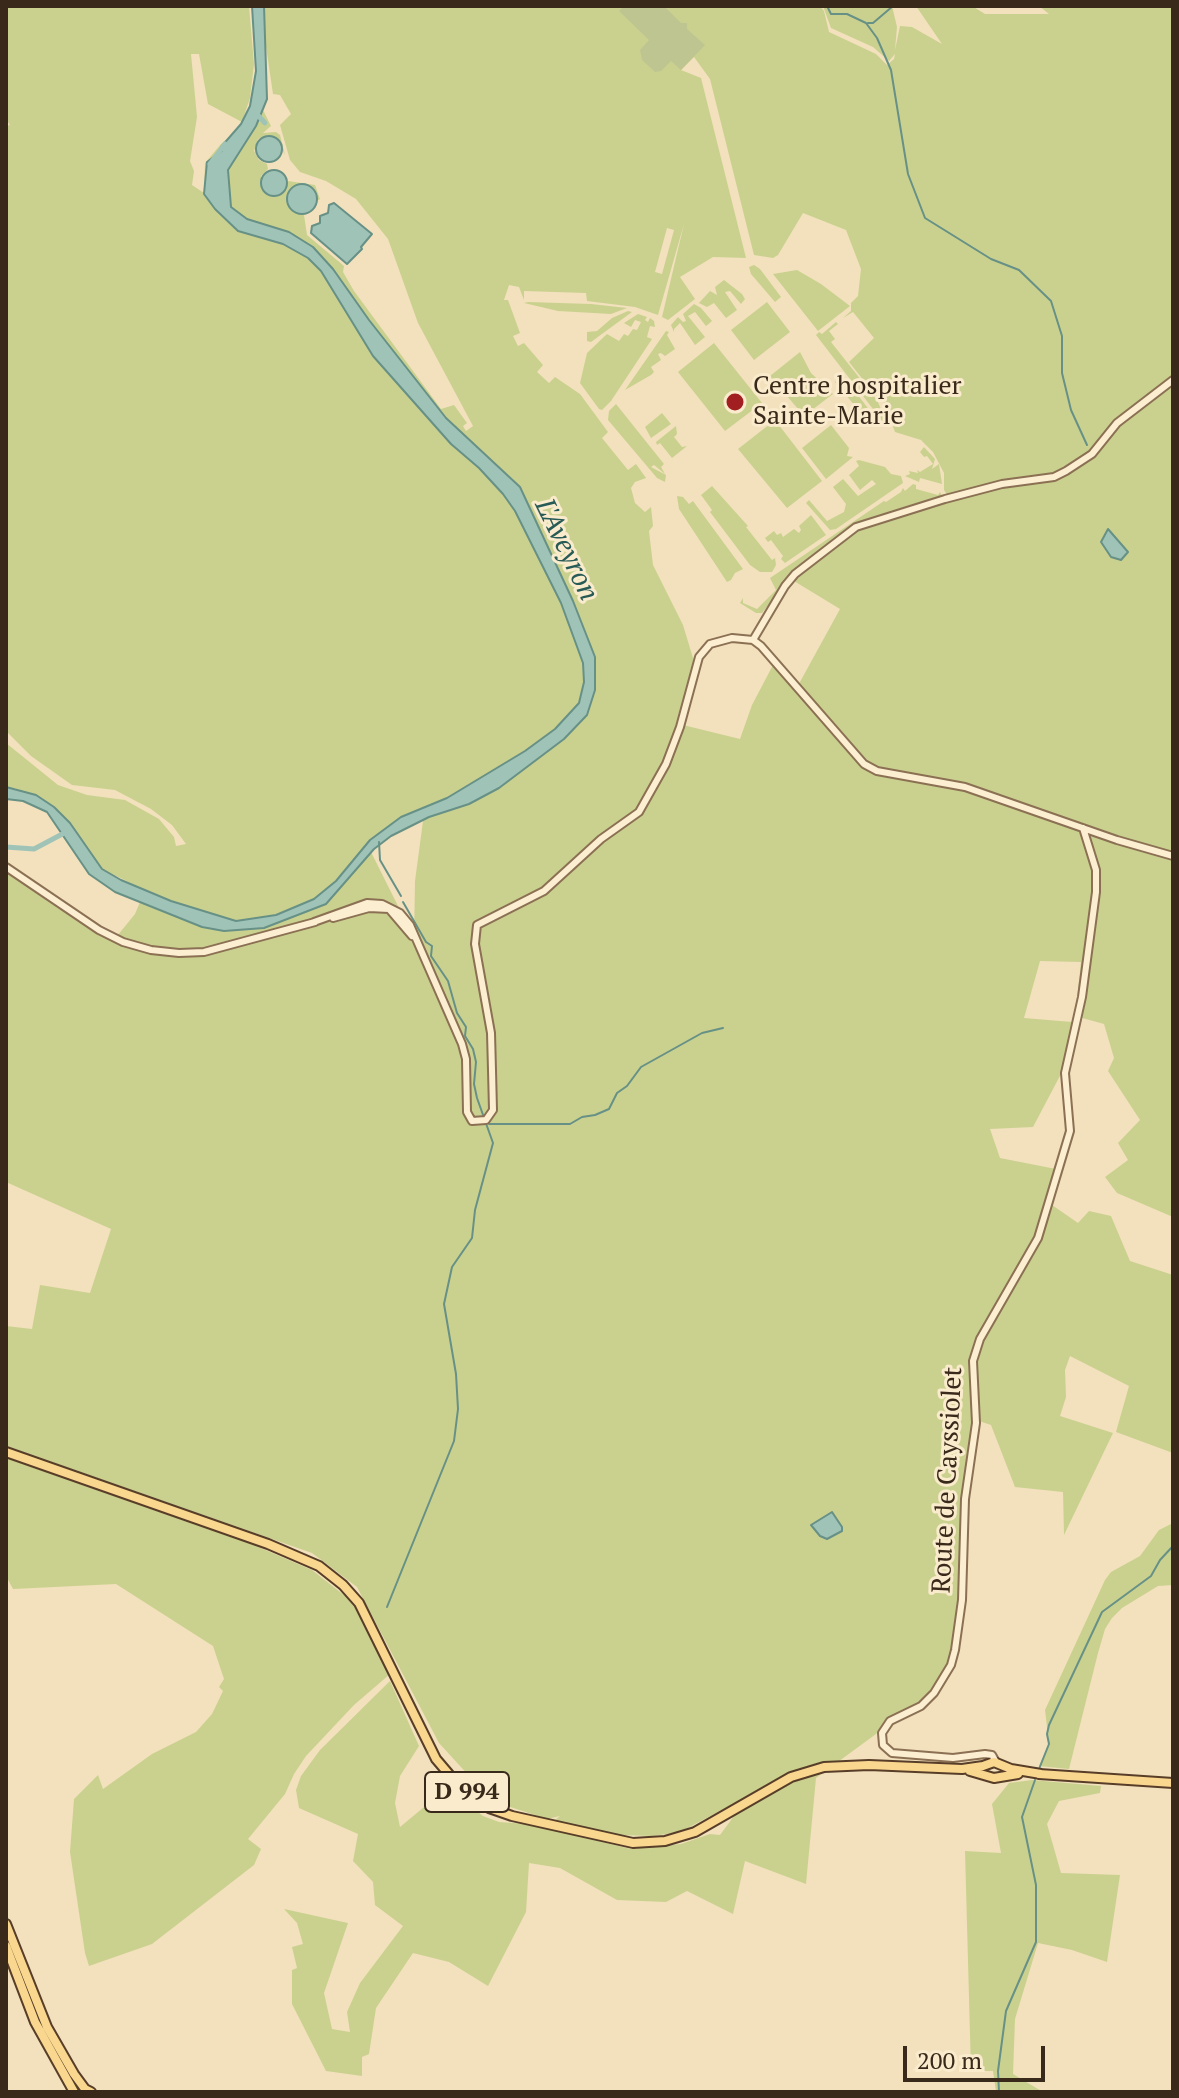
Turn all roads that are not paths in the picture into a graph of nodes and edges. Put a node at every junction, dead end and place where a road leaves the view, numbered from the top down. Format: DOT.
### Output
graph roads {
  1 [pos="1173,380"];
  2 [pos="753,640"];
  3 [pos="1083,828"];
  4 [pos="1173,856"];
  5 [pos="6,867"];
  6 [pos="6,1452"];
  7 [pos="994,1768"];
  8 [pos="1173,1783"];
  9 [pos="6,1924"];
  10 [pos="6,1946"];
  11 [pos="74,2092"];
  12 [pos="91,2092"];
  1 -- 2 [label="street"];
  2 -- 3 [label="street"];
  2 -- 5 [label="street"];
  3 -- 4 [label="street"];
  3 -- 7 [label="street, Route de Cayssiolet"];
  6 -- 7 [label="main road, D 994"];
  7 -- 8 [label="main road, D 994"];
  9 -- 12 [label="main road"];
  10 -- 11 [label="main road"];
}
